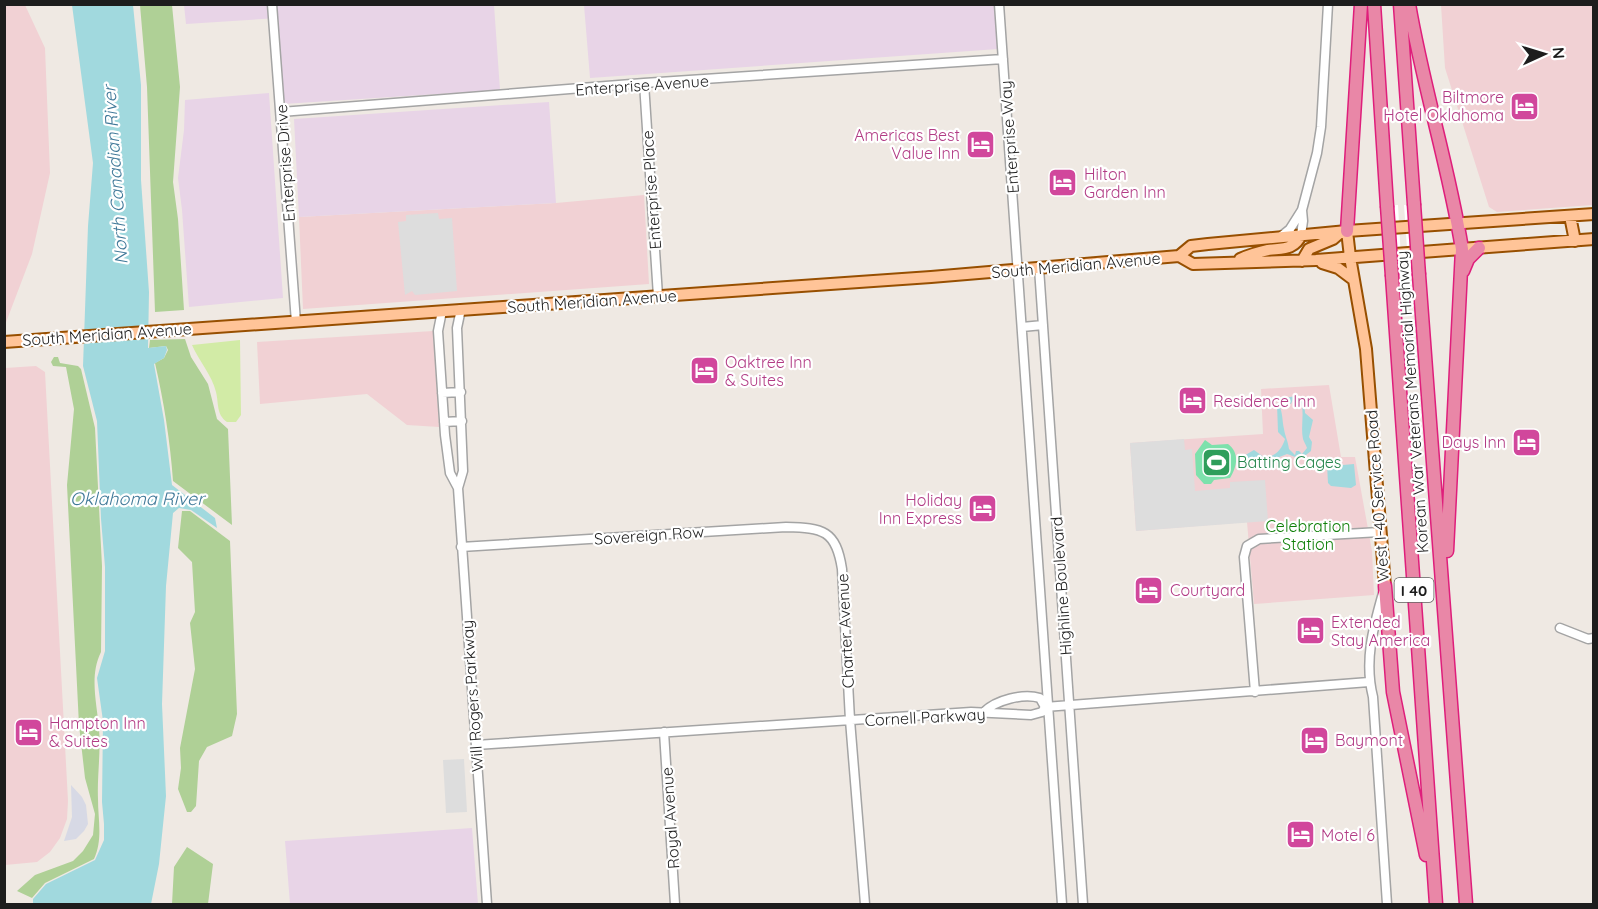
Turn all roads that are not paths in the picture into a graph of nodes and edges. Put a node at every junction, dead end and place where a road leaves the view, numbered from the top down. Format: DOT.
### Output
graph roads {
  1 [pos="272,4"];
  2 [pos="999,4"];
  3 [pos="1328,4"];
  4 [pos="1361,4"];
  5 [pos="1374,4"];
  6 [pos="1400,4"];
  7 [pos="1409,4"];
  8 [pos="1003,59"];
  9 [pos="644,84"];
  10 [pos="281,112"];
  11 [pos="1302,210"];
  12 [pos="1593,214"];
  13 [pos="1570,216"];
  14 [pos="1458,224"];
  15 [pos="1344,232"];
  16 [pos="1301,236"];
  17 [pos="1280,237"];
  18 [pos="1593,239"];
  19 [pos="1575,240"];
  20 [pos="1479,248"];
  21 [pos="1462,249"];
  22 [pos="1179,256"];
  23 [pos="1350,257"];
  24 [pos="1316,260"];
  25 [pos="1302,261"];
  26 [pos="1232,262"];
  27 [pos="1039,268"];
  28 [pos="1018,270"];
  29 [pos="1462,275"];
  30 [pos="1354,280"];
  31 [pos="658,296"];
  32 [pos="461,309"];
  33 [pos="442,310"];
  34 [pos="296,322"];
  35 [pos="1043,325"];
  36 [pos="1022,327"];
  37 [pos="7,342"];
  38 [pos="461,392"];
  39 [pos="442,393"];
  40 [pos="462,421"];
  41 [pos="444,422"];
  42 [pos="458,488"];
  43 [pos="1380,532"];
  44 [pos="834,539"];
  45 [pos="461,547"];
  46 [pos="1384,586"];
  47 [pos="1445,606"];
  48 [pos="1560,628"];
  49 [pos="1593,638"];
  50 [pos="1369,682"];
  51 [pos="1255,692"];
  52 [pos="1070,705"];
  53 [pos="1047,707"];
  54 [pos="984,712"];
  55 [pos="850,720"];
  56 [pos="664,732"];
  57 [pos="476,746"];
  58 [pos="487,904"];
  59 [pos="675,904"];
  60 [pos="865,904"];
  61 [pos="1062,904"];
  62 [pos="1083,904"];
  63 [pos="1387,904"];
  64 [pos="1436,904"];
  65 [pos="1466,904"];
  1 -- 10 [label="street, Enterprise Drive"];
  2 -- 8 [label="street, Enterprise Way"];
  3 -- 11 [label="street"];
  4 -- 15 [label="highway"];
  5 -- 64 [label="highway, Korean War Veterans Memorial Highway / I 40, bridge"];
  6 -- 47 [label="highway, Korean War Veterans Memorial Highway / I 40, bridge"];
  7 -- 14 [label="highway"];
  8 -- 9 [label="street, Enterprise Avenue"];
  8 -- 28 [label="street, Enterprise Way"];
  9 -- 10 [label="street, Enterprise Avenue"];
  9 -- 31 [label="street, Enterprise Place"];
  10 -- 34 [label="street, Enterprise Drive"];
  11 -- 16 [label="street"];
  11 -- 17 [label="street"];
  12 -- 13 [label="main road, South Meridian Avenue"];
  13 -- 14 [label="main road, South Meridian Avenue"];
  13 -- 19 [label="main road"];
  14 -- 15 [label="main road, South Meridian Avenue"];
  14 -- 21 [label="highway"];
  15 -- 16 [label="main road, South Meridian Avenue"];
  15 -- 23 [label="main road, West I-40 Service Road"];
  15 -- 25 [label="main road"];
  16 -- 17 [label="main road, South Meridian Avenue"];
  16 -- 26 [label="main road"];
  17 -- 22 [label="main road, South Meridian Avenue"];
  18 -- 19 [label="main road, South Meridian Avenue"];
  19 -- 20 [label="main road, South Meridian Avenue"];
  20 -- 21 [label="main road, South Meridian Avenue"];
  20 -- 29 [label="highway"];
  21 -- 23 [label="main road, South Meridian Avenue"];
  21 -- 29 [label="highway"];
  22 -- 26 [label="main road, South Meridian Avenue"];
  22 -- 27 [label="main road, South Meridian Avenue"];
  23 -- 24 [label="main road, South Meridian Avenue"];
  23 -- 30 [label="main road, West I-40 Service Road"];
  24 -- 25 [label="main road, South Meridian Avenue"];
  24 -- 30 [label="main road"];
  25 -- 26 [label="main road, South Meridian Avenue"];
  27 -- 28 [label="main road, South Meridian Avenue"];
  27 -- 35 [label="street, Highline Boulevard"];
  28 -- 31 [label="main road, South Meridian Avenue"];
  28 -- 36 [label="street, Highline Boulevard"];
  29 -- 47 [label="highway"];
  30 -- 43 [label="main road, West I-40 Service Road"];
  31 -- 32 [label="main road, South Meridian Avenue"];
  32 -- 33 [label="main road, South Meridian Avenue"];
  32 -- 38 [label="street, Will Rogers Parkway"];
  33 -- 34 [label="main road, South Meridian Avenue"];
  33 -- 39 [label="street, Will Rogers Parkway"];
  34 -- 37 [label="main road, South Meridian Avenue"];
  35 -- 36 [label="street"];
  35 -- 52 [label="street, Highline Boulevard"];
  36 -- 53 [label="street, Highline Boulevard"];
  38 -- 39 [label="street"];
  38 -- 40 [label="street, Will Rogers Parkway"];
  39 -- 41 [label="street, Will Rogers Parkway"];
  40 -- 41 [label="street"];
  40 -- 42 [label="street, Will Rogers Parkway"];
  41 -- 42 [label="street, Will Rogers Parkway"];
  42 -- 45 [label="street, Will Rogers Parkway"];
  43 -- 46 [label="main road, West I-40 Service Road"];
  43 -- 51 [label="street"];
  44 -- 45 [label="street, Sovereign Row"];
  44 -- 55 [label="street, Charter Avenue"];
  45 -- 57 [label="street, Will Rogers Parkway"];
  46 -- 50 [label="street, West I-40 Service Road"];
  46 -- 64 [label="highway"];
  47 -- 65 [label="highway, Korean War Veterans Memorial Highway / I 40"];
  48 -- 49 [label="street"];
  50 -- 51 [label="street, Cornell Parkway"];
  50 -- 63 [label="street, West I-40 Service Road"];
  51 -- 52 [label="street, Cornell Parkway"];
  52 -- 53 [label="street, Cornell Parkway"];
  52 -- 62 [label="street, Highline Boulevard"];
  53 -- 54 [label="street, Cornell Parkway"];
  53 -- 54 [label="street"];
  53 -- 61 [label="street, Highline Boulevard"];
  54 -- 55 [label="street, Cornell Parkway"];
  55 -- 56 [label="street, Cornell Parkway"];
  55 -- 60 [label="street, Charter Avenue"];
  56 -- 57 [label="street, Cornell Parkway"];
  56 -- 59 [label="street, Royal Avenue"];
  57 -- 58 [label="street, Will Rogers Parkway"];
}
